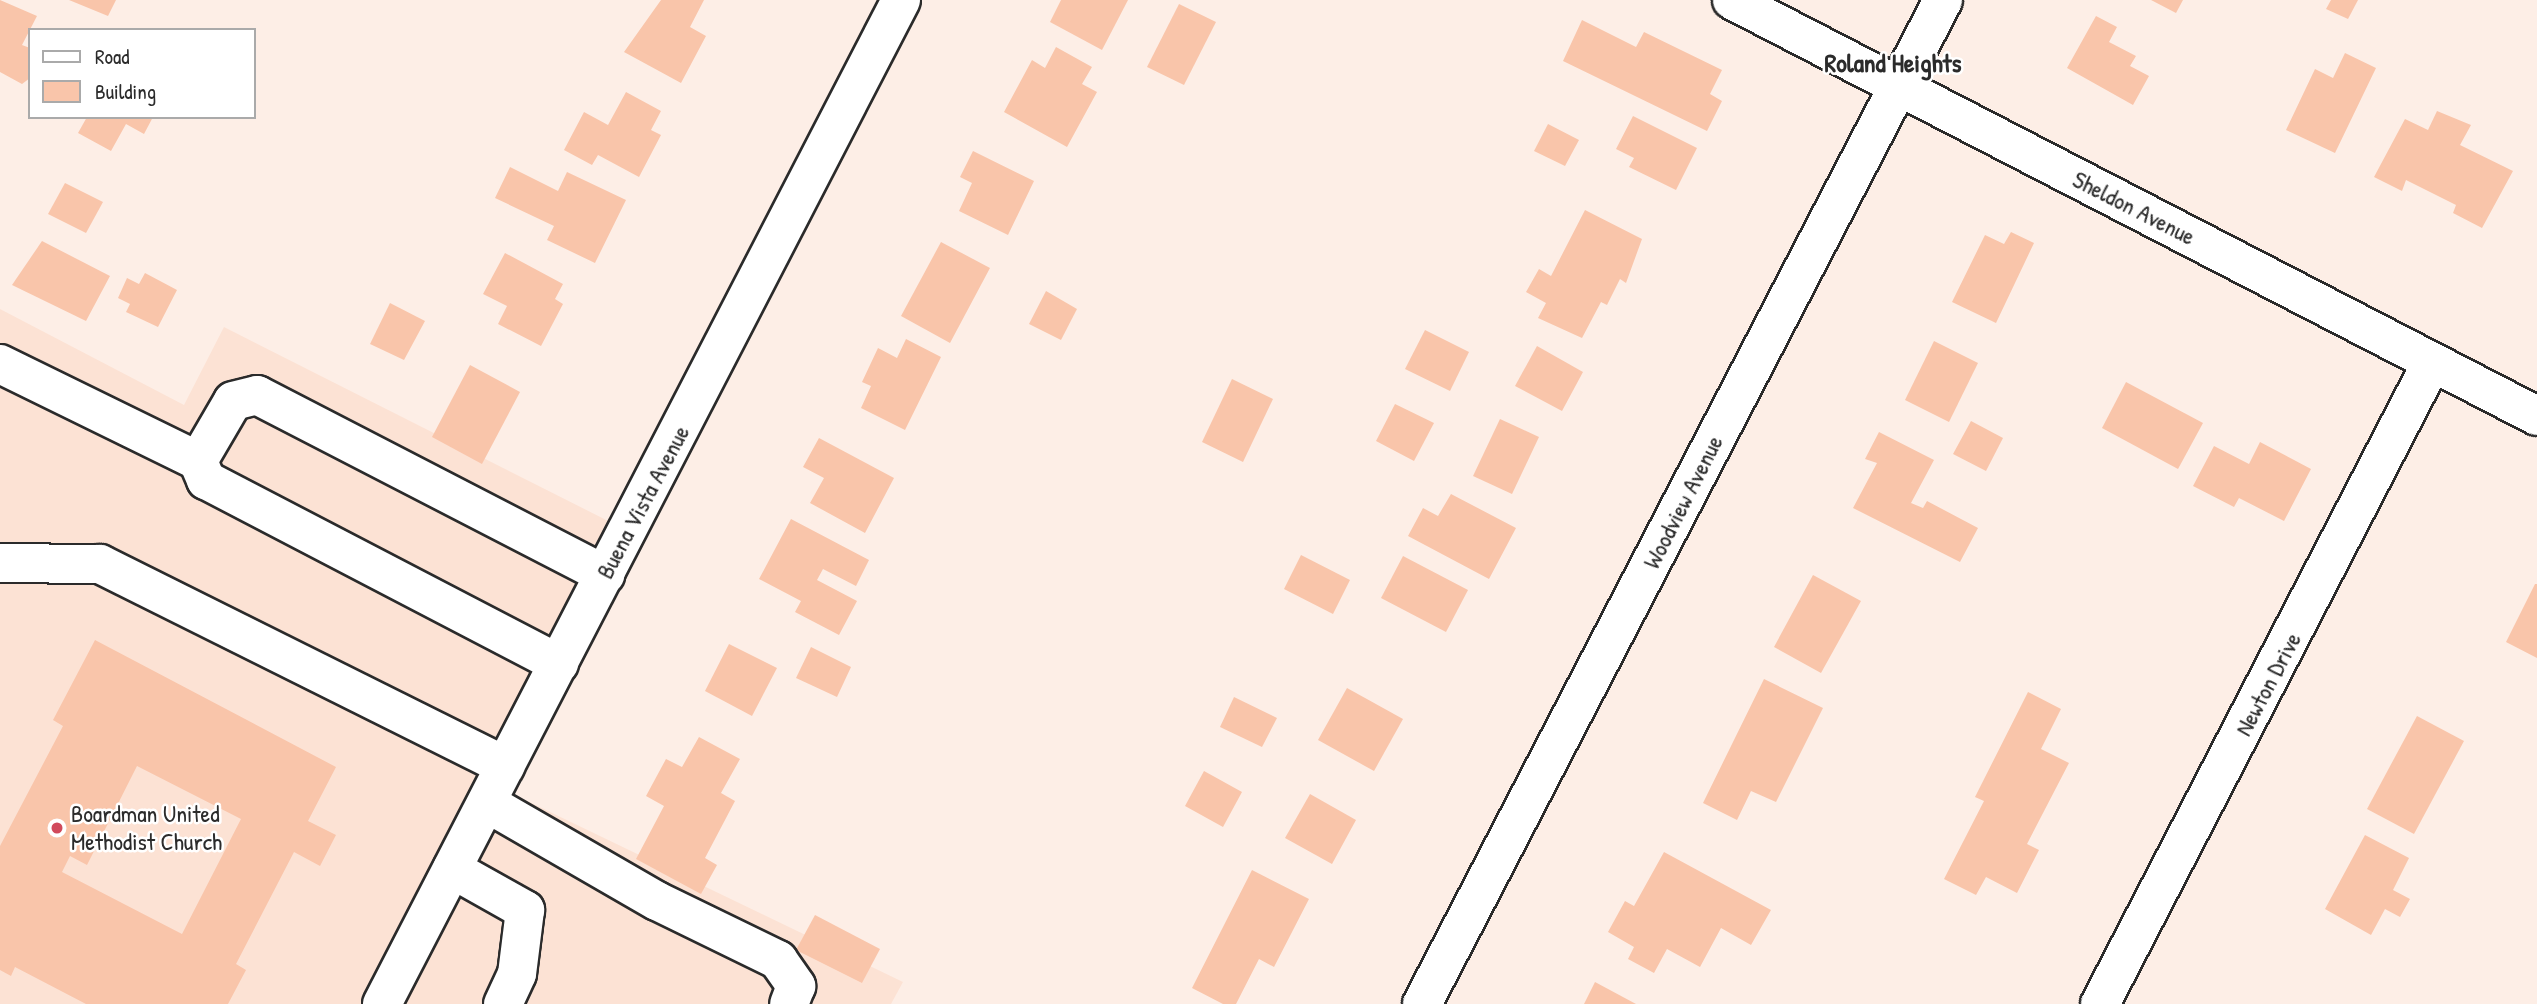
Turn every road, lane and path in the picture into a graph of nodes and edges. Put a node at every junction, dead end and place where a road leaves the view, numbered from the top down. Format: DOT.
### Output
graph roads {
  1 [pos="901,0"];
  2 [pos="1731,0"];
  3 [pos="1942,0"];
  4 [pos="1898,86"];
  5 [pos="2432,362"];
  6 [pos="0,364"];
  7 [pos="2537,416"];
  8 [pos="198,461"];
  9 [pos="0,563"];
  10 [pos="605,575"];
  11 [pos="559,664"];
  12 [pos="506,766"];
  13 [pos="487,803"];
  14 [pos="452,869"];
  15 [pos="382,1004"];
  16 [pos="503,1004"];
  17 [pos="789,1004"];
  18 [pos="1422,1004"];
  19 [pos="2100,1004"];
  1 -- 10 [label="street, Buena Vista Avenue"];
  2 -- 4 [label="street, Sheldon Avenue"];
  3 -- 4 [label="street, Woodview Avenue"];
  4 -- 5 [label="street, Sheldon Avenue"];
  4 -- 18 [label="street, Woodview Avenue"];
  5 -- 7 [label="street, Sheldon Avenue"];
  5 -- 19 [label="street, Newton Drive"];
  6 -- 8 [label="street"];
  8 -- 10 [label="street"];
  8 -- 11 [label="street"];
  9 -- 12 [label="street"];
  10 -- 11 [label="street, Buena Vista Avenue"];
  11 -- 12 [label="street, Buena Vista Avenue"];
  12 -- 13 [label="street, Buena Vista Avenue"];
  13 -- 14 [label="street, Buena Vista Avenue"];
  13 -- 17 [label="street"];
  14 -- 15 [label="street, Buena Vista Avenue"];
  14 -- 16 [label="street"];
}
